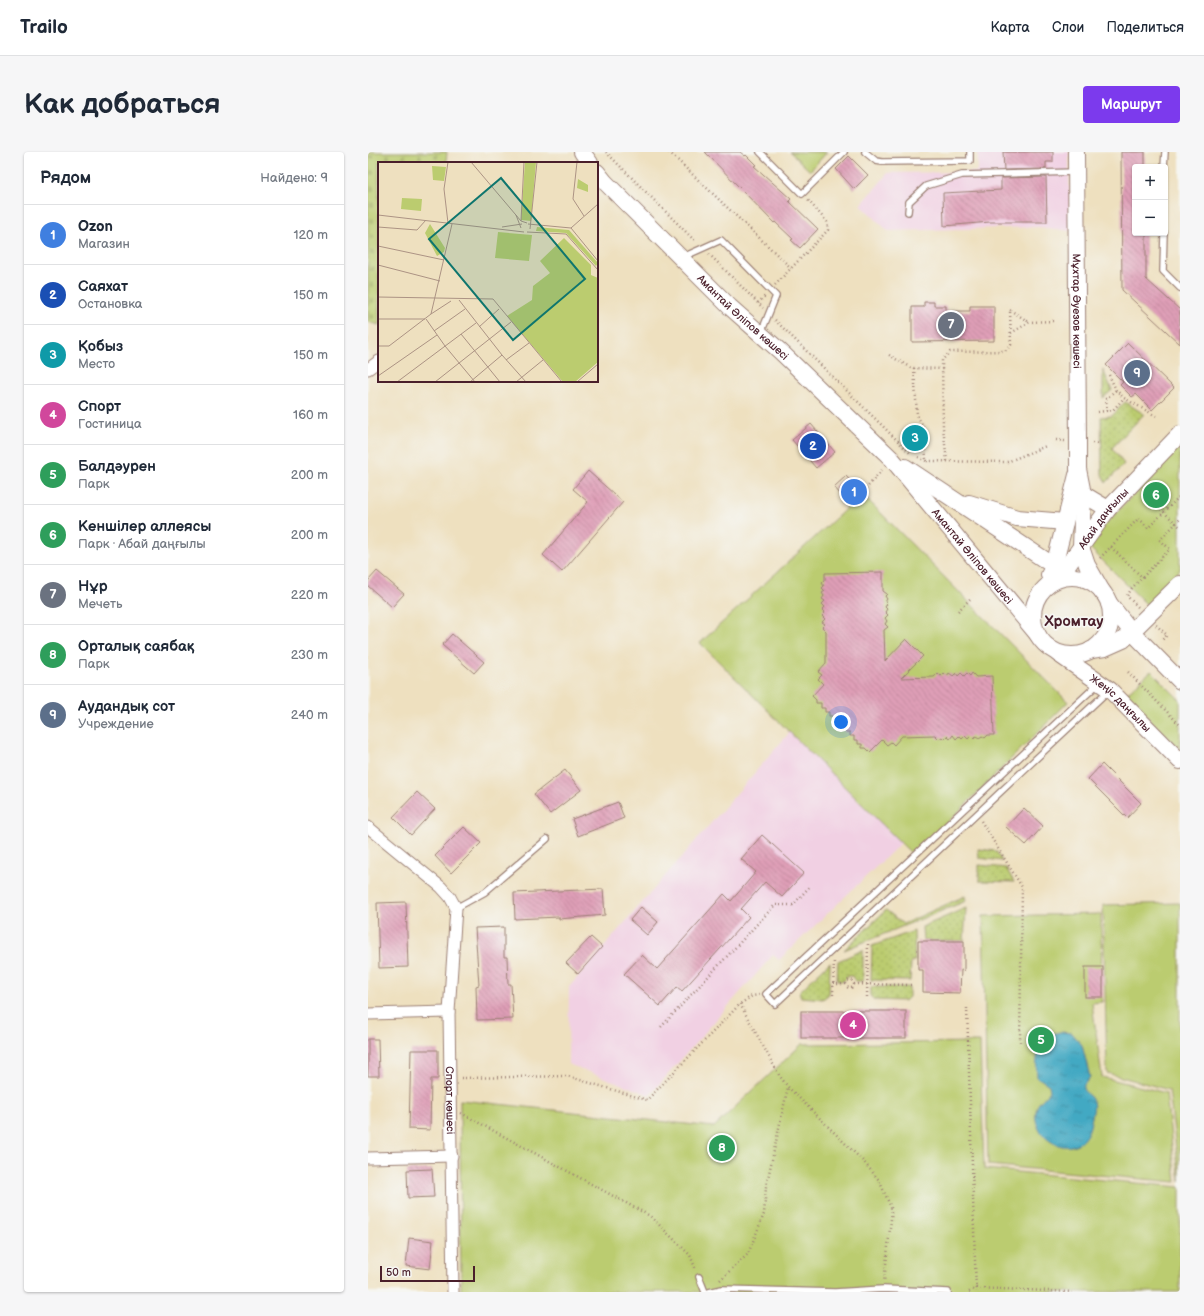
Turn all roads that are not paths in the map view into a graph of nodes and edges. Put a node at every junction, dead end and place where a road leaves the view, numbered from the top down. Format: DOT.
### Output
graph roads {
  1 [pos="582,152"];
  2 [pos="760,152"];
  3 [pos="844,152"];
  4 [pos="865,152"];
  5 [pos="970,152"];
  6 [pos="1076,152"];
  7 [pos="1165,152"];
  8 [pos="589,162"];
  9 [pos="1164,164"];
  10 [pos="1076,172"];
  11 [pos="600,180"];
  12 [pos="908,212"];
  13 [pos="1164,236"];
  14 [pos="681,258"];
  15 [pos="1180,288"];
  16 [pos="760,335"];
  17 [pos="378,362"];
  18 [pos="368,369"];
  19 [pos="1180,434"];
  20 [pos="892,459"];
  21 [pos="1078,469"];
  22 [pos="1083,494"];
  23 [pos="953,499"];
  24 [pos="1108,509"];
  25 [pos="1065,522"];
  26 [pos="1081,547"];
  27 [pos="1063,572"];
  28 [pos="1180,584"];
  29 [pos="1039,595"];
  30 [pos="1106,598"];
  31 [pos="1132,632"];
  32 [pos="1038,635"];
  33 [pos="1091,650"];
  34 [pos="1054,651"];
  35 [pos="1180,681"];
  36 [pos="1104,687"];
  37 [pos="1180,761"];
  38 [pos="368,827"];
  39 [pos="547,839"];
  40 [pos="456,908"];
  41 [pos="449,1012"];
  42 [pos="368,1014"];
  43 [pos="452,1156"];
  44 [pos="368,1158"];
  45 [pos="699,1277"];
  46 [pos="453,1292"];
  47 [pos="705,1292"];
  48 [pos="709,1292"];
  49 [pos="948,1292"];
  1 -- 8 [label="main road"];
  2 -- 3 [label="lane"];
  4 -- 5 [label="lane"];
  6 -- 10 [label="main road, Мұхтар Әуезов көшесі"];
  7 -- 9 [label="lane"];
  10 -- 12 [label="lane"];
  10 -- 21 [label="main road, Мұхтар Әуезов көшесі"];
  11 -- 14 [label="main road, Амантай Әліпов көшесі"];
  13 -- 15 [label="lane"];
  14 -- 16 [label="main road, Амантай Әліпов көшесі"];
  14 -- 16 [label="lane"];
  16 -- 20 [label="main road, Амантай Әліпов көшесі"];
  17 -- 18 [label="street"];
  19 -- 24 [label="main road, Абай даңғылы"];
  20 -- 23 [label="main road, Амантай Әліпов көшесі"];
  20 -- 32 [label="main road, Амантай Әліпов көшесі"];
  21 -- 22 [label="main road, Мұхтар Әуезов көшесі"];
  21 -- 25 [label="main road, Мұхтар Әуезов көшесі"];
  22 -- 24 [label="main road"];
  22 -- 26 [label="main road, Мұхтар Әуезов көшесі"];
  23 -- 25 [label="main road"];
  23 -- 27 [label="main road, Амантай Әліпов көшесі"];
  24 -- 26 [label="main road, Абай даңғылы"];
  25 -- 27 [label="main road, Мұхтар Әуезов көшесі"];
  26 -- 27 [label="main road, Абай даңғылы"];
  26 -- 30 [label="main road, Мұхтар Әуезов көшесі"];
  27 -- 29 [label="main road, Мұхтар Әуезов көшесі"];
  27 -- 29 [label="main road"];
  27 -- 30 [label="main road"];
  28 -- 31 [label="main road"];
  29 -- 32 [label="main road"];
  30 -- 31 [label="main road"];
  30 -- 33 [label="main road"];
  31 -- 33 [label="main road"];
  31 -- 35 [label="main road"];
  32 -- 34 [label="main road"];
  33 -- 34 [label="main road"];
  34 -- 36 [label="main road, Жеңіс даңғылы"];
  36 -- 36 [label="lane"];
  36 -- 37 [label="main road, Жеңіс даңғылы"];
  38 -- 40 [label="street"];
  39 -- 40 [label="lane"];
  40 -- 41 [label="street, Спорт көшесі"];
  41 -- 42 [label="street"];
  41 -- 43 [label="street, Спорт көшесі"];
  43 -- 44 [label="street"];
  43 -- 46 [label="street, Спорт көшесі"];
  45 -- 47 [label="lane"];
  48 -- 49 [label="lane"];
}
